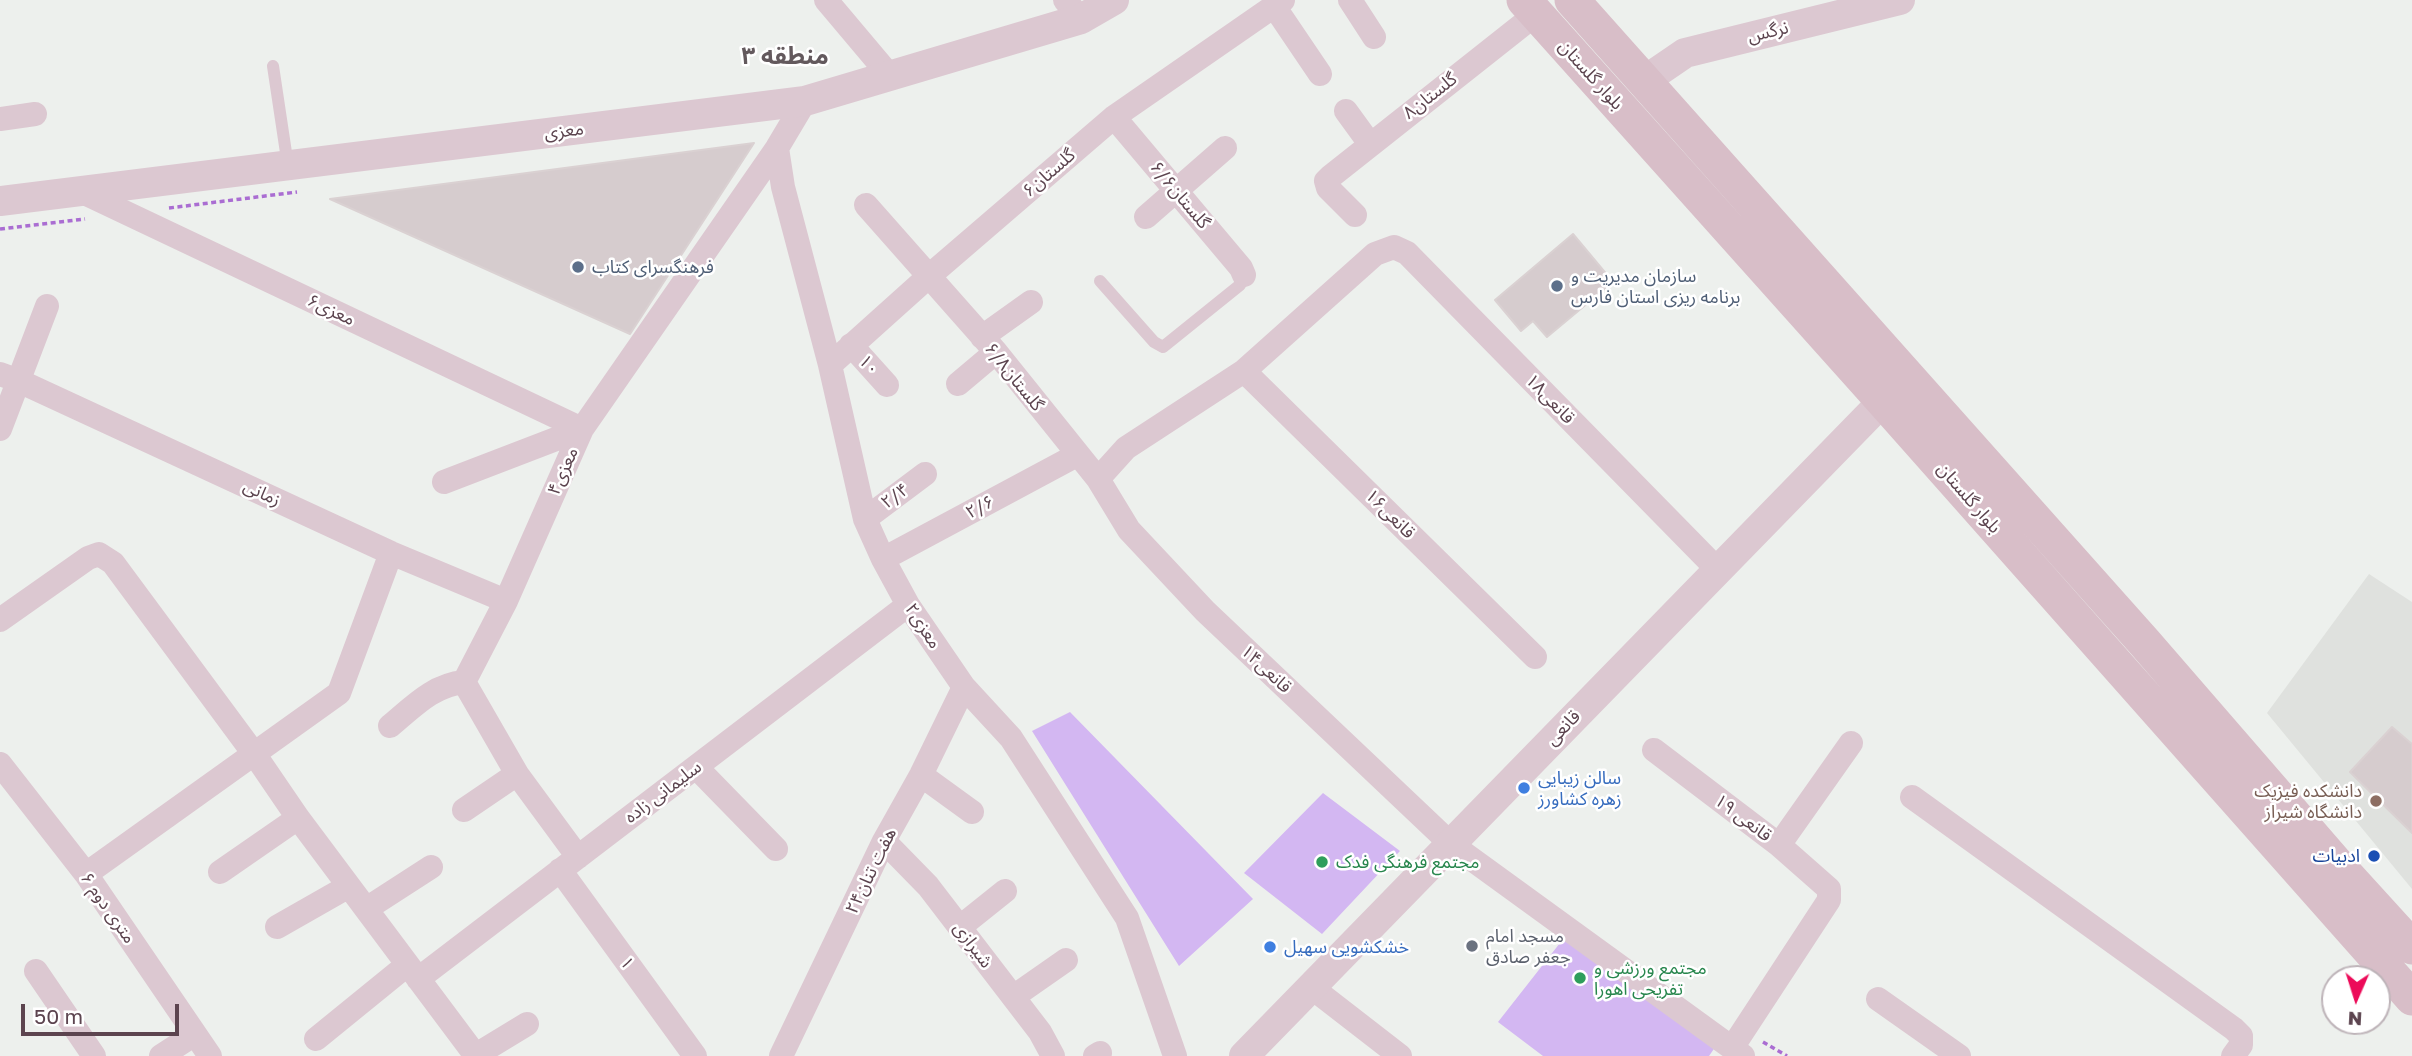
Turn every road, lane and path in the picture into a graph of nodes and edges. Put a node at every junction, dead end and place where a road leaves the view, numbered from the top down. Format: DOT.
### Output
graph roads {
  1 [pos="826,0"];
  2 [pos="1114,0"];
  3 [pos="1350,0"];
  4 [pos="1572,0"];
  5 [pos="1900,0"];
  6 [pos="1278,3"];
  7 [pos="1530,7"];
  8 [pos="1073,9"];
  9 [pos="1374,37"];
  10 [pos="273,66"];
  11 [pos="1320,74"];
  12 [pos="890,76"];
  13 [pos="1644,81"];
  14 [pos="805,101"];
  15 [pos="1346,111"];
  16 [pos="35,114"];
  17 [pos="1114,117"];
  18 [pos="0,118"];
  19 [pos="1370,144"];
  20 [pos="777,148"];
  21 [pos="1224,148"];
  22 [pos="288,166"];
  23 [pos="1176,189"];
  24 [pos="80,191"];
  25 [pos="0,201"];
  26 [pos="866,205"];
  27 [pos="1354,215"];
  28 [pos="1146,217"];
  29 [pos="1244,275"];
  30 [pos="928,277"];
  31 [pos="1100,281"];
  32 [pos="1031,302"];
  33 [pos="47,306"];
  34 [pos="851,345"];
  35 [pos="989,345"];
  36 [pos="830,365"];
  37 [pos="1244,371"];
  38 [pos="10,378"];
  39 [pos="958,384"];
  40 [pos="887,386"];
  41 [pos="1883,401"];
  42 [pos="0,429"];
  43 [pos="582,429"];
  44 [pos="1077,455"];
  45 [pos="925,474"];
  46 [pos="1098,479"];
  47 [pos="444,482"];
  48 [pos="865,519"];
  49 [pos="391,553"];
  50 [pos="883,559"];
  51 [pos="1718,570"];
  52 [pos="506,601"];
  53 [pos="908,605"];
  54 [pos="2,614"];
  55 [pos="2145,643"];
  56 [pos="1535,657"];
  57 [pos="2119,668"];
  58 [pos="464,681"];
  59 [pos="964,687"];
  60 [pos="390,726"];
  61 [pos="1851,743"];
  62 [pos="1654,750"];
  63 [pos="255,755"];
  64 [pos="0,764"];
  65 [pos="696,767"];
  66 [pos="517,774"];
  67 [pos="921,775"];
  68 [pos="1912,797"];
  69 [pos="464,810"];
  70 [pos="972,813"];
  71 [pos="298,818"];
  72 [pos="884,841"];
  73 [pos="1451,844"];
  74 [pos="1779,845"];
  75 [pos="776,849"];
  76 [pos="569,864"];
  77 [pos="431,867"];
  78 [pos="220,872"];
  79 [pos="86,874"];
  80 [pos="2329,880"];
  81 [pos="349,886"];
  82 [pos="1005,891"];
  83 [pos="366,909"];
  84 [pos="277,927"];
  85 [pos="960,927"];
  86 [pos="2412,947"];
  87 [pos="1066,960"];
  88 [pos="36,971"];
  89 [pos="413,972"];
  90 [pos="1311,987"];
  91 [pos="1013,997"];
  92 [pos="2412,998"];
  93 [pos="1878,999"];
  94 [pos="527,1024"];
  95 [pos="195,1034"];
  96 [pos="316,1039"];
  97 [pos="1739,1045"];
  98 [pos="94,1056"];
  99 [pos="161,1056"];
  100 [pos="210,1056"];
  101 [pos="476,1056"];
  102 [pos="695,1056"];
  103 [pos="781,1056"];
  104 [pos="1053,1056"];
  105 [pos="1175,1056"];
  106 [pos="1244,1056"];
  107 [pos="1400,1056"];
  108 [pos="1787,1056"];
  109 [pos="1959,1056"];
  110 [pos="2233,1056"];
  1 -- 12 [label="street"];
  2 -- 8 [label="street, معزی"];
  3 -- 9 [label="street"];
  4 -- 13 [label="main road, بلوار گلستان"];
  5 -- 13 [label="street, نرگس"];
  6 -- 11 [label="street"];
  6 -- 17 [label="street, گلستان۶"];
  7 -- 19 [label="street, گلستان۸"];
  7 -- 41 [label="main road, بلوار گلستان"];
  8 -- 12 [label="street, معزی"];
  10 -- 22 [label="lane"];
  12 -- 14 [label="street, معزی"];
  13 -- 55 [label="main road, بلوار گلستان"];
  14 -- 20 [label="street, ۴معزی"];
  14 -- 22 [label="street, معزی"];
  15 -- 19 [label="street"];
  16 -- 18 [label="street"];
  17 -- 23 [label="street, ۶/۶گلستان"];
  17 -- 30 [label="street, گلستان۶"];
  19 -- 27 [label="street, گلستان۸"];
  20 -- 36 [label="street, ۲معزی"];
  20 -- 43 [label="street, ۴معزی"];
  21 -- 23 [label="street"];
  22 -- 24 [label="street, معزی"];
  23 -- 28 [label="street"];
  23 -- 29 [label="street, ۶/۶گلستان"];
  24 -- 25 [label="street, معزی"];
  24 -- 43 [label="street, ۶معزی"];
  26 -- 30 [label="street, ۶/۸گلستان"];
  29 -- 31 [label="lane"];
  30 -- 34 [label="street, گلستان۶"];
  30 -- 35 [label="street, ۶/۸گلستان"];
  32 -- 35 [label="street"];
  33 -- 38 [label="street"];
  34 -- 36 [label="street, گلستان۶"];
  34 -- 40 [label="street, ۱۰"];
  35 -- 39 [label="street"];
  35 -- 44 [label="street, ۶/۸گلستان"];
  36 -- 48 [label="street, ۲معزی"];
  37 -- 46 [label="street"];
  37 -- 51 [label="street, ۱۸قانعی"];
  37 -- 56 [label="street, ۱۶قانعی"];
  38 -- 42 [label="street"];
  38 -- 49 [label="street, زمانی"];
  41 -- 51 [label="street, قانعی"];
  41 -- 57 [label="main road, بلوار گلستان"];
  43 -- 47 [label="street"];
  43 -- 52 [label="street, ۴معزی"];
  44 -- 46 [label="street, ۶/۸گلستان"];
  44 -- 50 [label="street, ۲/۶"];
  45 -- 48 [label="street, ۲/۴"];
  46 -- 73 [label="street, ۱۴قانعی"];
  48 -- 50 [label="street, ۲معزی"];
  49 -- 52 [label="street, زمانی"];
  49 -- 63 [label="street"];
  50 -- 53 [label="street, ۲معزی"];
  51 -- 73 [label="street, قانعی"];
  52 -- 58 [label="street, ۴معزی"];
  53 -- 59 [label="street, ۲معزی"];
  53 -- 65 [label="street, سلیمانی زاده"];
  54 -- 63 [label="street"];
  55 -- 57 [label="main road"];
  55 -- 80 [label="main road, بلوار گلستان"];
  57 -- 80 [label="main road, بلوار گلستان"];
  58 -- 60 [label="street"];
  58 -- 66 [label="street"];
  59 -- 67 [label="street, هفت تنان۲۴"];
  59 -- 105 [label="street, ۲معزی"];
  61 -- 74 [label="street"];
  62 -- 74 [label="street, قانعی ۱۹"];
  63 -- 71 [label="street"];
  63 -- 79 [label="street"];
  64 -- 79 [label="street, ۶ متری دوم"];
  65 -- 75 [label="street"];
  65 -- 76 [label="street, سلیمانی زاده"];
  66 -- 69 [label="street"];
  66 -- 76 [label="street"];
  67 -- 70 [label="street"];
  67 -- 72 [label="street, هفت تنان۲۴"];
  68 -- 110 [label="street"];
  71 -- 78 [label="street"];
  71 -- 81 [label="street"];
  72 -- 85 [label="street, شیرازی"];
  72 -- 103 [label="street, هفت تنان۲۴"];
  73 -- 90 [label="street, قانعی"];
  73 -- 97 [label="street, ۱۴قانعی"];
  74 -- 97 [label="street, قانعی ۱۹"];
  76 -- 89 [label="street, سلیمانی زاده"];
  76 -- 102 [label="street, ۱"];
  77 -- 83 [label="street"];
  79 -- 95 [label="street, ۶ متری دوم"];
  80 -- 86 [label="main road, بلوار گلستان"];
  80 -- 92 [label="main road, بلوار گلستان"];
  81 -- 83 [label="street"];
  81 -- 84 [label="street"];
  82 -- 85 [label="street"];
  83 -- 89 [label="street"];
  85 -- 91 [label="street, شیرازی"];
  87 -- 91 [label="street"];
  88 -- 98 [label="street"];
  89 -- 96 [label="street, سلیمانی زاده"];
  89 -- 101 [label="street"];
  90 -- 106 [label="street, قانعی"];
  90 -- 107 [label="street"];
  91 -- 104 [label="street, شیرازی"];
  93 -- 109 [label="street"];
  94 -- 101 [label="street"];
  95 -- 99 [label="street"];
  95 -- 100 [label="street, ۶ متری دوم"];
  97 -- 108 [label="path"];
}
